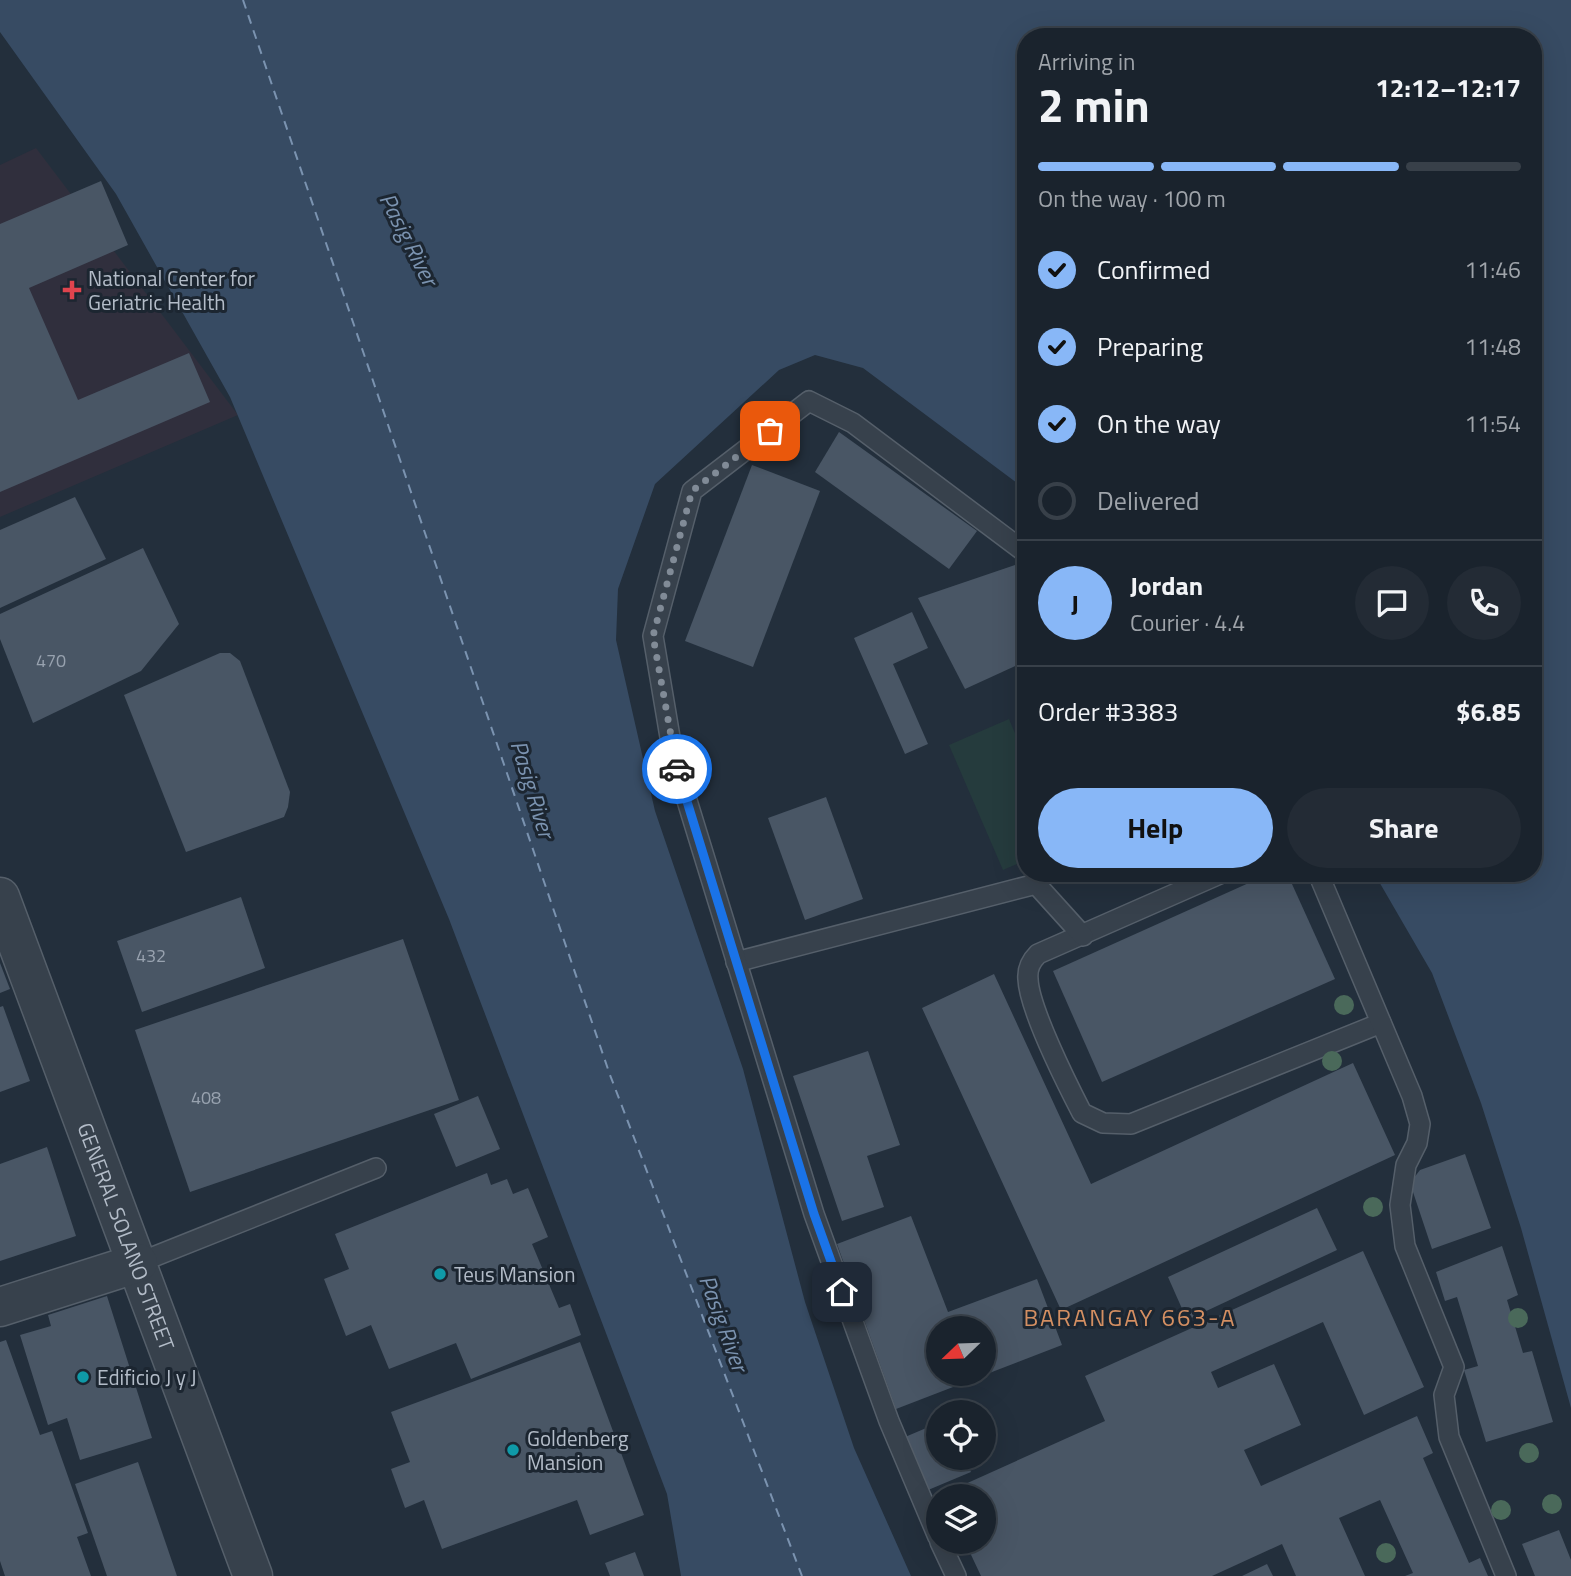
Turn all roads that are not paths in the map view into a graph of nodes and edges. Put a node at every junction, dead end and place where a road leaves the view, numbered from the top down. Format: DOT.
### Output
graph roads {
  1 [pos="1017,546"];
  2 [pos="1202,882"];
  3 [pos="1322,882"];
  4 [pos="0,897"];
  5 [pos="1083,936"];
  6 [pos="736,962"];
  7 [pos="1381,1023"];
  8 [pos="376,1168"];
  9 [pos="138,1263"];
  10 [pos="0,1307"];
  11 [pos="926,1509"];
  12 [pos="946,1554"];
  13 [pos="253,1576"];
  14 [pos="956,1576"];
  15 [pos="1506,1576"];
  1 -- 6 [label="lane"];
  2 -- 5 [label="lane"];
  3 -- 7 [label="lane"];
  4 -- 9 [label="street, GENERAL SOLANO STREET"];
  5 -- 6 [label="lane"];
  5 -- 7 [label="lane"];
  6 -- 11 [label="lane"];
  7 -- 15 [label="lane"];
  8 -- 9 [label="lane"];
  9 -- 10 [label="street"];
  9 -- 13 [label="street, GENERAL SOLANO STREET"];
  12 -- 14 [label="lane"];
}
